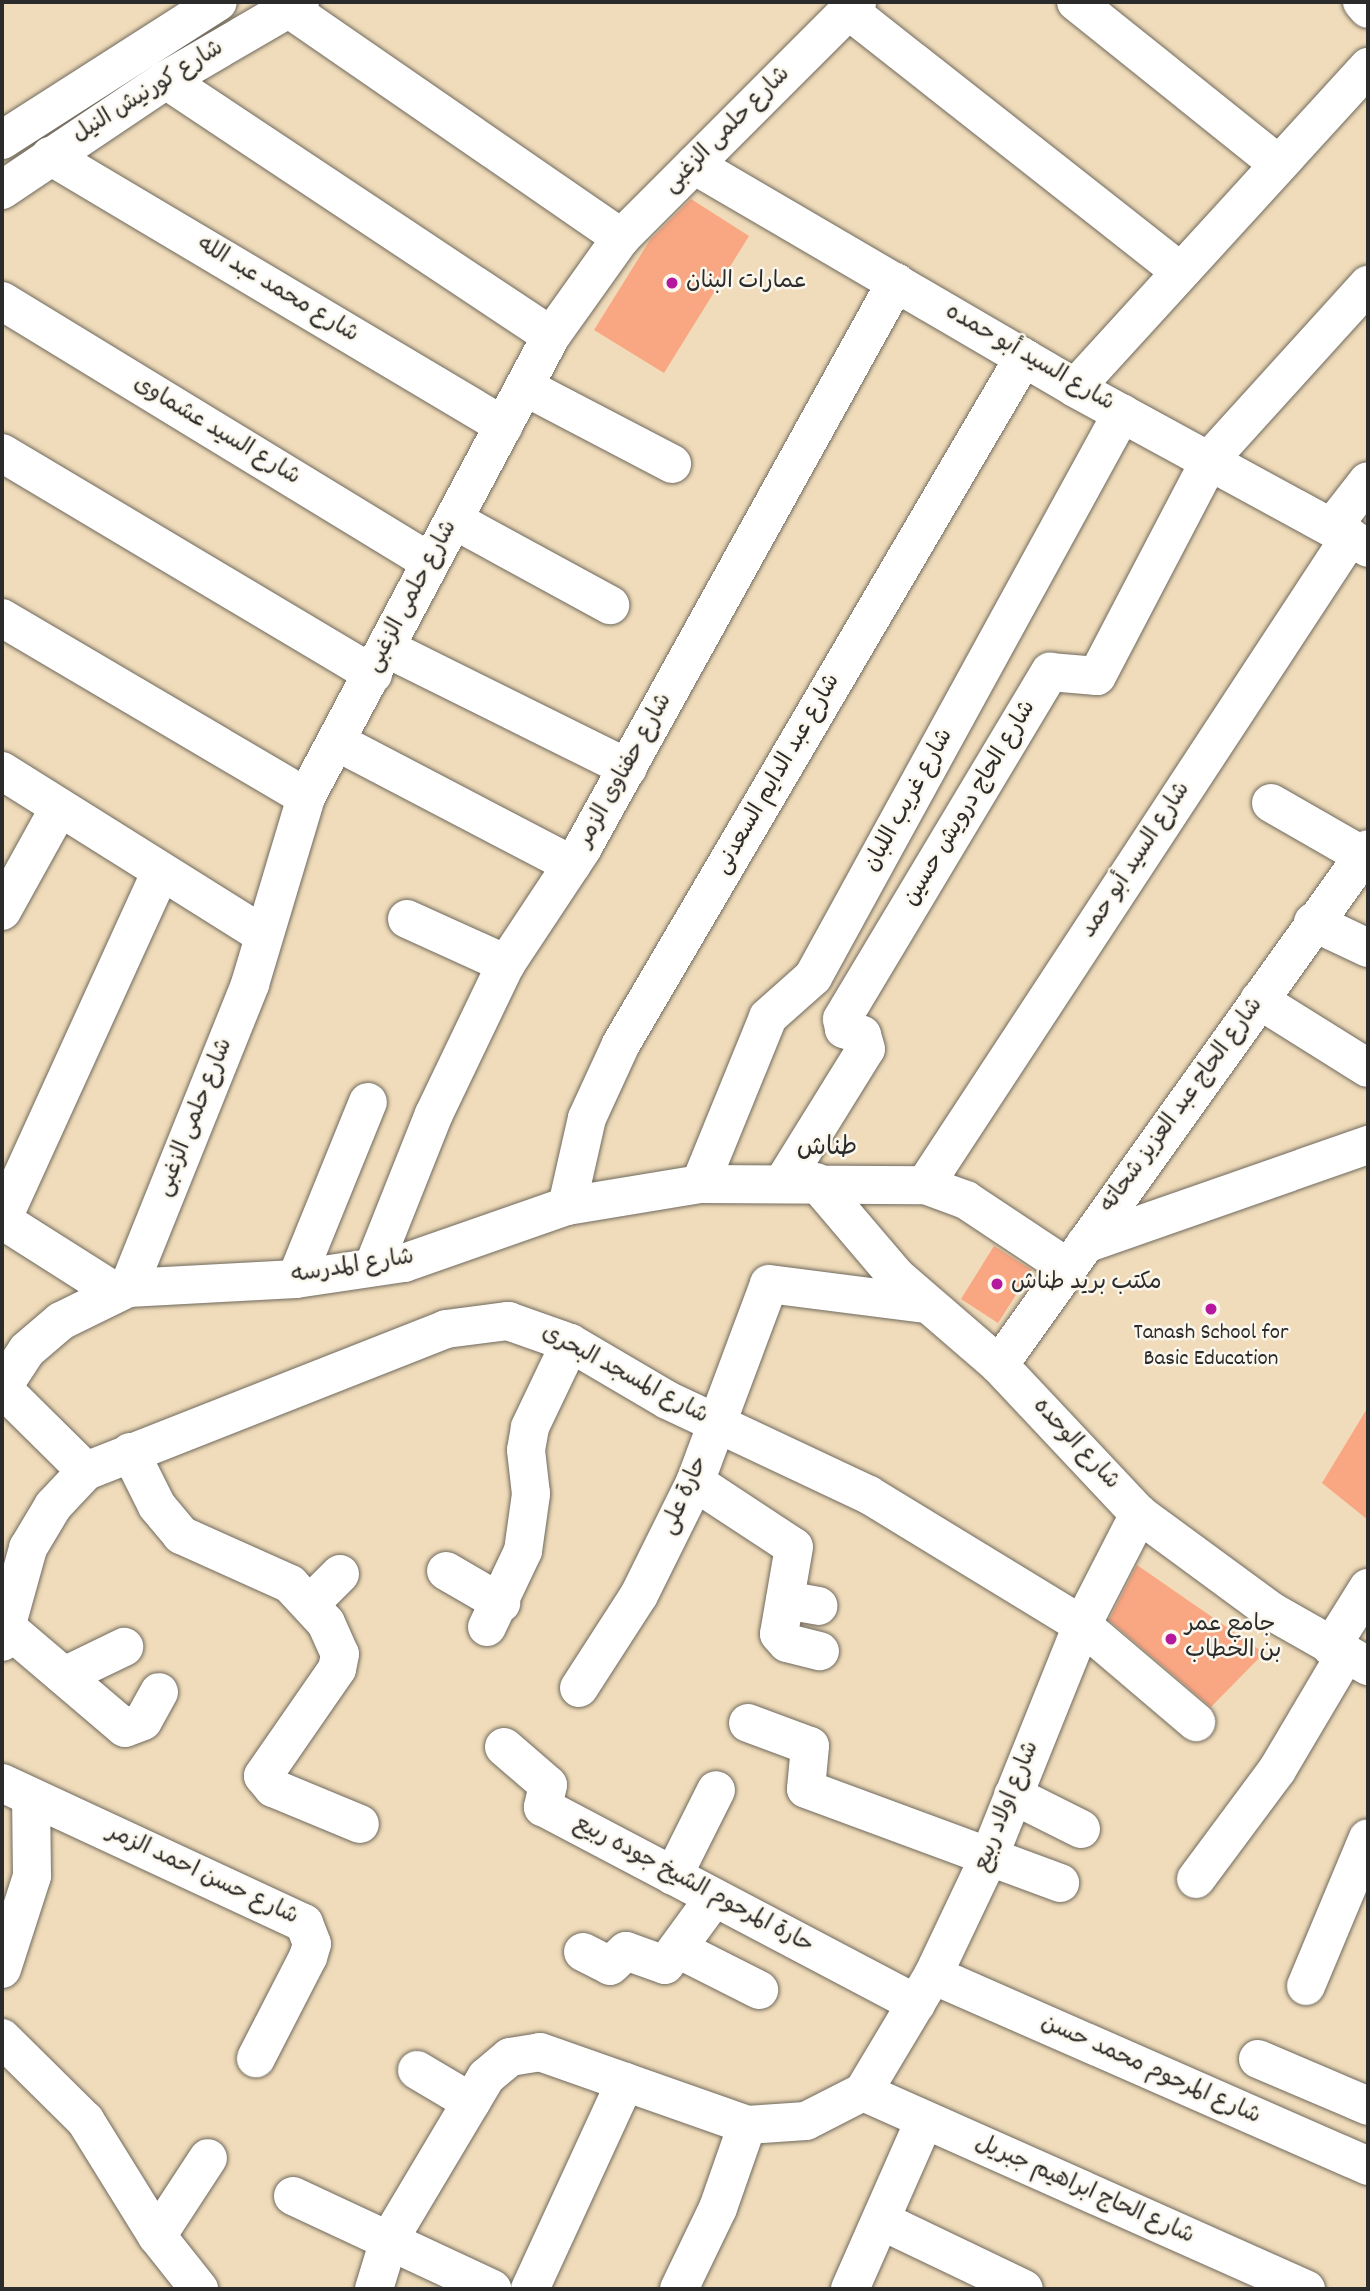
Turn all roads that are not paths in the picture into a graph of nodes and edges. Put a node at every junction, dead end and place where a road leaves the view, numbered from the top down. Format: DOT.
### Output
graph roads {
  1 [pos="218,2"];
  2 [pos="1076,2"];
  3 [pos="1362,2"];
  4 [pos="294,5"];
  5 [pos="852,6"];
  6 [pos="1368,9"];
  7 [pos="166,80"];
  8 [pos="1363,85"];
  9 [pos="2,141"];
  10 [pos="50,156"];
  11 [pos="1277,163"];
  12 [pos="694,165"];
  13 [pos="2,190"];
  14 [pos="621,238"];
  15 [pos="1180,271"];
  16 [pos="896,282"];
  17 [pos="1368,285"];
  18 [pos="2,301"];
  19 [pos="551,336"];
  20 [pos="1024,357"];
  21 [pos="525,387"];
  22 [pos="1075,388"];
  23 [pos="1122,413"];
  24 [pos="504,426"];
  25 [pos="2,453"];
  26 [pos="1211,458"];
  27 [pos="672,464"];
  28 [pos="1368,481"];
  29 [pos="454,520"];
  30 [pos="1350,537"];
  31 [pos="430,562"];
  32 [pos="610,605"];
  33 [pos="2,618"];
  34 [pos="379,661"];
  35 [pos="337,742"];
  36 [pos="628,768"];
  37 [pos="2,771"];
  38 [pos="306,797"];
  39 [pos="1271,803"];
  40 [pos="59,808"];
  41 [pos="1364,860"];
  42 [pos="572,865"];
  43 [pos="160,873"];
  44 [pos="2,911"];
  45 [pos="407,919"];
  46 [pos="1313,922"];
  47 [pos="264,935"];
  48 [pos="1368,948"];
  49 [pos="506,964"];
  50 [pos="1259,1000"];
  51 [pos="1368,1068"];
  52 [pos="368,1102"];
  53 [pos="1368,1145"];
  54 [pos="800,1182"];
  55 [pos="700,1184"];
  56 [pos="925,1185"];
  57 [pos="567,1206"];
  58 [pos="2,1220"];
  59 [pos="1076,1255"];
  60 [pos="373,1267"];
  61 [pos="296,1279"];
  62 [pos="122,1290"];
  63 [pos="926,1304"];
  64 [pos="570,1343"];
  65 [pos="999,1365"];
  66 [pos="2,1388"];
  67 [pos="717,1424"];
  68 [pos="130,1452"];
  69 [pos="86,1472"];
  70 [pos="695,1482"];
  71 [pos="1139,1514"];
  72 [pos="446,1571"];
  73 [pos="340,1574"];
  74 [pos="1368,1588"];
  75 [pos="311,1604"];
  76 [pos="1082,1625"];
  77 [pos="4,1634"];
  78 [pos="124,1647"];
  79 [pos="820,1651"];
  80 [pos="1348,1656"];
  81 [pos="64,1676"];
  82 [pos="579,1688"];
  83 [pos="159,1692"];
  84 [pos="1196,1721"];
  85 [pos="748,1723"];
  86 [pos="504,1747"];
  87 [pos="16,1790"];
  88 [pos="716,1790"];
  89 [pos="1013,1795"];
  90 [pos="360,1824"];
  91 [pos="1081,1829"];
  92 [pos="1368,1838"];
  93 [pos="988,1859"];
  94 [pos="673,1876"];
  95 [pos="1196,1879"];
  96 [pos="1060,1883"];
  97 [pos="714,1898"];
  98 [pos="1352,1921"];
  99 [pos="678,1948"];
  100 [pos="583,1952"];
  101 [pos="2,1967"];
  102 [pos="1306,1986"];
  103 [pos="759,1990"];
  104 [pos="924,1990"];
  105 [pos="2,2038"];
  106 [pos="256,2058"];
  107 [pos="1258,2059"];
  108 [pos="418,2070"];
  109 [pos="625,2082"];
  110 [pos="863,2092"];
  111 [pos="471,2102"];
  112 [pos="1368,2106"];
  113 [pos="924,2121"];
  114 [pos="747,2125"];
  115 [pos="208,2158"];
  116 [pos="1368,2166"];
  117 [pos="293,2196"];
  118 [pos="884,2222"];
  119 [pos="157,2236"];
  120 [pos="389,2240"];
  121 [pos="199,2289"];
  122 [pos="374,2289"];
  123 [pos="492,2289"];
  124 [pos="530,2289"];
  125 [pos="679,2289"];
  126 [pos="850,2289"];
  127 [pos="1024,2289"];
  128 [pos="1306,2289"];
  1 -- 9 [label="street, شارع كورنيش النيل"];
  2 -- 11 [label="street"];
  3 -- 6 [label="street"];
  4 -- 7 [label="street, شارع كورنيش النيل"];
  4 -- 14 [label="street"];
  5 -- 12 [label="street, شارع حلمى الزغبى"];
  5 -- 15 [label="street"];
  7 -- 10 [label="street, شارع كورنيش النيل"];
  7 -- 19 [label="street"];
  8 -- 11 [label="street"];
  10 -- 13 [label="street, شارع كورنيش النيل"];
  10 -- 24 [label="street, شارع محمد عبد الله"];
  11 -- 15 [label="street"];
  12 -- 14 [label="street, شارع حلمى الزغبى"];
  12 -- 16 [label="street, شارع السيد أبو حمده"];
  14 -- 19 [label="street, شارع حلمى الزغبى"];
  15 -- 22 [label="street"];
  16 -- 20 [label="street, شارع السيد أبو حمده"];
  16 -- 36 [label="street, شارع حفناوى الزمر"];
  17 -- 26 [label="street"];
  18 -- 31 [label="street, شارع السيد عشماوى"];
  19 -- 21 [label="street, شارع حلمى الزغبى"];
  20 -- 22 [label="street, شارع السيد أبو حمده"];
  20 -- 57 [label="street, شارع عبد الدايم السعدنى"];
  21 -- 24 [label="street, شارع حلمى الزغبى"];
  21 -- 27 [label="street"];
  22 -- 23 [label="street, شارع السيد أبو حمده"];
  23 -- 26 [label="street, شارع السيد أبو حمده"];
  23 -- 55 [label="street, شارع غريب اللبان"];
  24 -- 29 [label="street, شارع حلمى الزغبى"];
  25 -- 34 [label="street"];
  26 -- 30 [label="street, شارع السيد أبو حمده"];
  26 -- 54 [label="street, شارع الحاج درويش حسين"];
  28 -- 30 [label="street, شارع السيد أبو حمد"];
  29 -- 31 [label="street, شارع حلمى الزغبى"];
  29 -- 32 [label="street"];
  30 -- 56 [label="street, شارع السيد أبو حمد"];
  31 -- 34 [label="street, شارع حلمى الزغبى"];
  33 -- 38 [label="street"];
  34 -- 35 [label="street, شارع حلمى الزغبى"];
  34 -- 36 [label="street"];
  35 -- 38 [label="street, شارع حلمى الزغبى"];
  35 -- 42 [label="street"];
  36 -- 42 [label="street, شارع حفناوى الزمر"];
  37 -- 40 [label="street"];
  38 -- 47 [label="street, شارع حلمى الزغبى"];
  39 -- 41 [label="street"];
  40 -- 43 [label="street"];
  40 -- 44 [label="street"];
  41 -- 46 [label="street, شارع الحاج عبد العزيز شحاته"];
  42 -- 49 [label="street, شارع حفناوى الزمر"];
  43 -- 47 [label="street"];
  43 -- 58 [label="street"];
  45 -- 49 [label="street"];
  46 -- 48 [label="street"];
  46 -- 50 [label="street, شارع الحاج عبد العزيز شحاته"];
  47 -- 62 [label="street, شارع حلمى الزغبى"];
  49 -- 60 [label="street, شارع حفناوى الزمر"];
  50 -- 51 [label="street"];
  50 -- 59 [label="street, شارع الحاج عبد العزيز شحاته"];
  52 -- 61 [label="street"];
  53 -- 59 [label="street"];
  54 -- 55 [label="street, شارع المدرسه"];
  54 -- 56 [label="street, شارع المدرسه"];
  54 -- 63 [label="street, شارع الوحده"];
  55 -- 57 [label="street, شارع المدرسه"];
  56 -- 59 [label="street, شارع المدرسه"];
  57 -- 60 [label="street, شارع المدرسه"];
  58 -- 62 [label="street"];
  59 -- 65 [label="street, شارع الحاج عبد العزيز شحاته"];
  60 -- 61 [label="street, شارع المدرسه"];
  61 -- 62 [label="street, شارع المدرسه"];
  62 -- 66 [label="street, شارع المدرسه"];
  63 -- 65 [label="street, شارع الوحده"];
  63 -- 67 [label="street, حارة على"];
  64 -- 67 [label="street, شارع المسجد البحرى"];
  64 -- 68 [label="street, شارع المسجد البحرى"];
  64 -- 72 [label="street"];
  65 -- 71 [label="street, شارع الوحده"];
  66 -- 69 [label="street"];
  67 -- 70 [label="street, حارة على"];
  67 -- 76 [label="street, شارع المسجد البحرى"];
  68 -- 69 [label="street, شارع المسجد البحرى"];
  68 -- 75 [label="street"];
  69 -- 77 [label="street, شارع المسجد البحرى"];
  70 -- 79 [label="street"];
  70 -- 82 [label="street, حارة على"];
  71 -- 76 [label="street, شارع اولاد ربيع"];
  71 -- 80 [label="street, شارع الوحده"];
  73 -- 75 [label="street"];
  74 -- 80 [label="street"];
  75 -- 90 [label="street"];
  76 -- 84 [label="street, شارع المسجد البحرى"];
  76 -- 89 [label="street, شارع اولاد ربيع"];
  77 -- 81 [label="street"];
  78 -- 81 [label="street"];
  80 -- 95 [label="street"];
  81 -- 83 [label="street"];
  85 -- 93 [label="street"];
  86 -- 94 [label="street, حارة المرحوم الشيخ جوده ربيع"];
  87 -- 101 [label="street"];
  87 -- 106 [label="street, شارع حسن احمد الزمر"];
  88 -- 94 [label="street"];
  89 -- 91 [label="street"];
  89 -- 93 [label="street, شارع اولاد ربيع"];
  92 -- 98 [label="street"];
  93 -- 96 [label="street"];
  93 -- 104 [label="street, شارع اولاد ربيع"];
  94 -- 97 [label="street, حارة المرحوم الشيخ جوده ربيع"];
  97 -- 99 [label="street"];
  97 -- 104 [label="street, حارة المرحوم الشيخ جوده ربيع"];
  98 -- 102 [label="street"];
  99 -- 100 [label="street"];
  99 -- 103 [label="street"];
  104 -- 110 [label="street, شارع اولاد ربيع"];
  104 -- 116 [label="street, شارع المرحوم محمد حسن"];
  105 -- 119 [label="street"];
  107 -- 112 [label="street"];
  108 -- 111 [label="street"];
  109 -- 111 [label="street"];
  109 -- 114 [label="street"];
  109 -- 124 [label="street"];
  110 -- 113 [label="street, شارع الحاج ابراهيم جبريل"];
  110 -- 114 [label="street"];
  111 -- 120 [label="street"];
  113 -- 118 [label="street"];
  113 -- 128 [label="street, شارع الحاج ابراهيم جبريل"];
  114 -- 125 [label="street"];
  115 -- 119 [label="street"];
  117 -- 120 [label="street"];
  118 -- 126 [label="street"];
  118 -- 127 [label="street"];
  119 -- 121 [label="street"];
  120 -- 122 [label="street"];
  120 -- 123 [label="street"];
}
